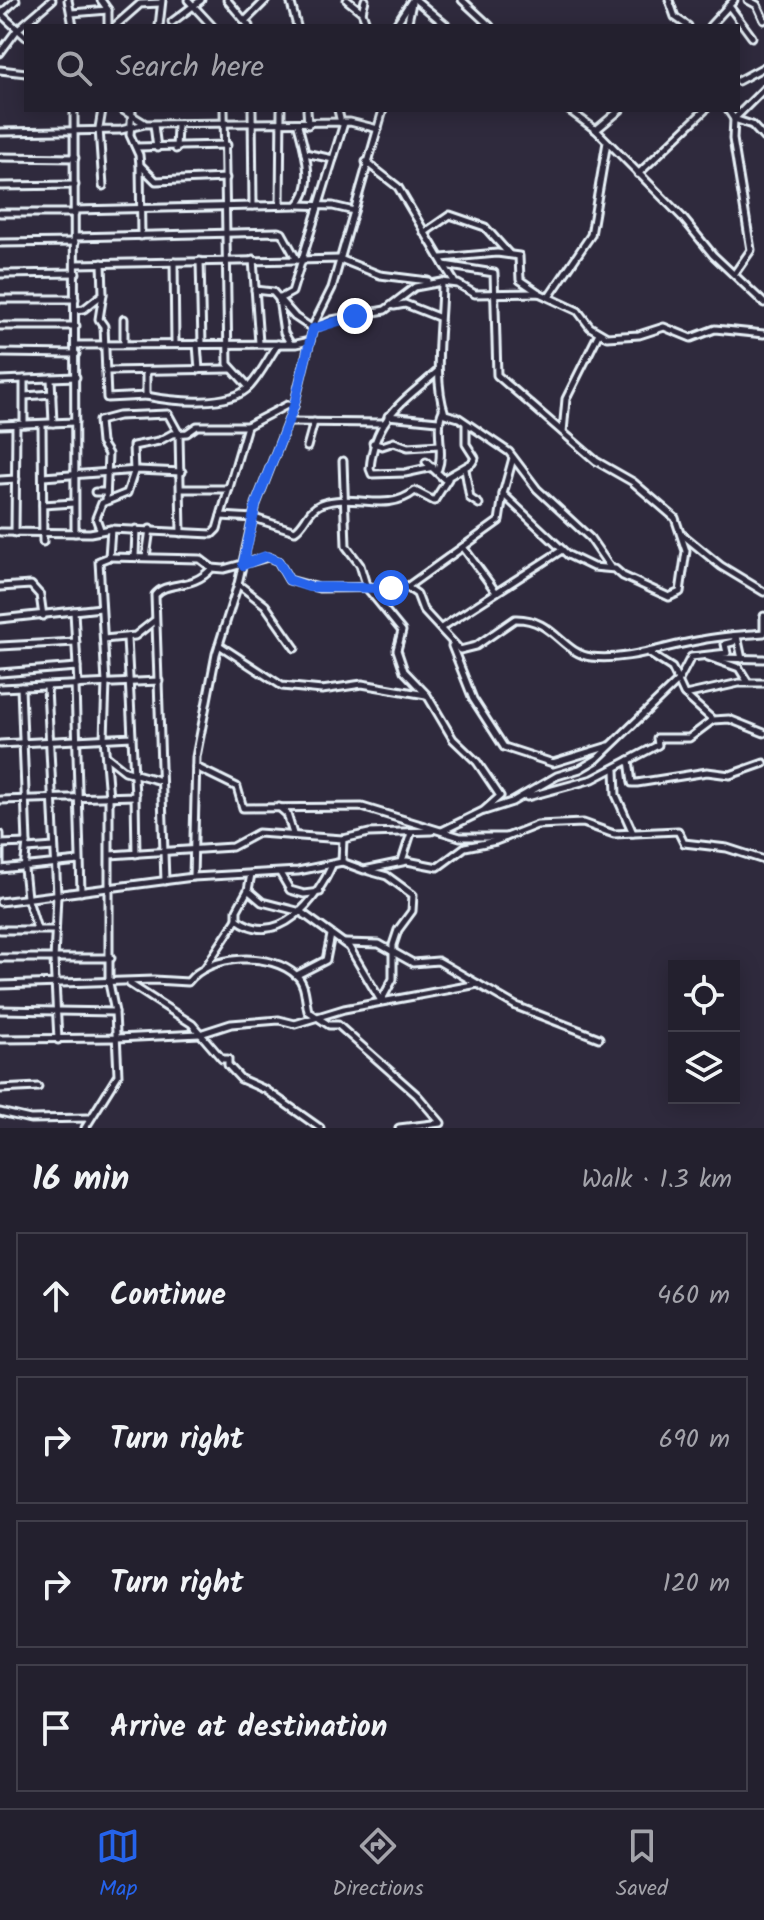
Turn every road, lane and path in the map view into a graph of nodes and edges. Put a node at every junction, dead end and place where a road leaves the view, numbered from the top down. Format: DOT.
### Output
graph roads {
  1 [pos="16,0"];
  2 [pos="52,0"];
  3 [pos="68,0"];
  4 [pos="101,0"];
  5 [pos="188,0"];
  6 [pos="201,0"];
  7 [pos="227,0"];
  8 [pos="266,0"];
  9 [pos="290,0"];
  10 [pos="347,0"];
  11 [pos="365,0"];
  12 [pos="414,0"];
  13 [pos="462,0"];
  14 [pos="669,0"];
  15 [pos="734,0"];
  16 [pos="748,0"];
  17 [pos="161,1"];
  18 [pos="194,6"];
  19 [pos="729,6"];
  20 [pos="108,10"];
  21 [pos="362,12"];
  22 [pos="72,13"];
  23 [pos="1,14"];
  24 [pos="764,20"];
  25 [pos="172,22"];
  26 [pos="248,23"];
  27 [pos="73,24"];
  28 [pos="108,24"];
  29 [pos="117,24"];
  30 [pos="159,24"];
  31 [pos="210,24"];
  32 [pos="296,24"];
  33 [pos="366,24"];
  34 [pos="396,24"];
  35 [pos="408,24"];
  36 [pos="444,24"];
  37 [pos="488,24"];
  38 [pos="683,24"];
  39 [pos="713,24"];
  40 [pos="17,30"];
  41 [pos="24,35"];
  42 [pos="752,37"];
  43 [pos="0,53"];
  44 [pos="764,67"];
  45 [pos="0,70"];
  46 [pos="24,73"];
  47 [pos="740,80"];
  48 [pos="764,89"];
  49 [pos="761,97"];
  50 [pos="74,112"];
  51 [pos="102,112"];
  52 [pos="132,112"];
  53 [pos="224,112"];
  54 [pos="252,112"];
  55 [pos="281,112"];
  56 [pos="307,112"];
  57 [pos="339,112"];
  58 [pos="382,112"];
  59 [pos="572,112"];
  60 [pos="618,112"];
  61 [pos="703,112"];
  62 [pos="729,112"];
  63 [pos="734,119"];
  64 [pos="342,123"];
  65 [pos="145,124"];
  66 [pos="224,124"];
  67 [pos="253,124"];
  68 [pos="281,124"];
  69 [pos="154,125"];
  70 [pos="298,125"];
  71 [pos="308,125"];
  72 [pos="177,126"];
  73 [pos="99,128"];
  74 [pos="130,128"];
  75 [pos="75,129"];
  76 [pos="378,129"];
  77 [pos="596,130"];
  78 [pos="0,132"];
  79 [pos="764,138"];
  80 [pos="607,141"];
  81 [pos="227,145"];
  82 [pos="136,147"];
  83 [pos="157,148"];
  84 [pos="176,149"];
  85 [pos="305,153"];
  86 [pos="0,157"];
  87 [pos="75,158"];
  88 [pos="333,159"];
  89 [pos="366,162"];
  90 [pos="140,165"];
  91 [pos="638,174"];
  92 [pos="226,178"];
  93 [pos="156,181"];
  94 [pos="140,182"];
  95 [pos="75,185"];
  96 [pos="0,186"];
  97 [pos="103,186"];
  98 [pos="280,205"];
  99 [pos="297,205"];
  100 [pos="319,205"];
  101 [pos="253,206"];
  102 [pos="228,207"];
  103 [pos="140,208"];
  104 [pos="75,211"];
  105 [pos="354,211"];
  106 [pos="0,213"];
  107 [pos="424,233"];
  108 [pos="227,234"];
  109 [pos="141,236"];
  110 [pos="75,240"];
  111 [pos="0,243"];
  112 [pos="510,255"];
  113 [pos="442,258"];
  114 [pos="253,259"];
  115 [pos="340,259"];
  116 [pos="299,260"];
  117 [pos="200,261"];
  118 [pos="227,261"];
  119 [pos="174,262"];
  120 [pos="102,263"];
  121 [pos="76,264"];
  122 [pos="444,265"];
  123 [pos="76,273"];
  124 [pos="0,274"];
  125 [pos="735,274"];
  126 [pos="433,282"];
  127 [pos="442,282"];
  128 [pos="458,284"];
  129 [pos="255,290"];
  130 [pos="539,293"];
  131 [pos="103,294"];
  132 [pos="493,294"];
  133 [pos="549,298"];
  134 [pos="0,299"];
  135 [pos="75,299"];
  136 [pos="279,299"];
  137 [pos="764,303"];
  138 [pos="394,306"];
  139 [pos="75,310"];
  140 [pos="438,317"];
  141 [pos="124,319"];
  142 [pos="0,326"];
  143 [pos="76,326"];
  144 [pos="313,329"];
  145 [pos="599,333"];
  146 [pos="764,334"];
  147 [pos="310,340"];
  148 [pos="230,343"];
  149 [pos="259,343"];
  150 [pos="279,343"];
  151 [pos="290,343"];
  152 [pos="104,344"];
  153 [pos="124,344"];
  154 [pos="175,344"];
  155 [pos="200,344"];
  156 [pos="76,345"];
  157 [pos="0,353"];
  158 [pos="76,354"];
  159 [pos="232,369"];
  160 [pos="199,370"];
  161 [pos="106,371"];
  162 [pos="146,372"];
  163 [pos="438,372"];
  164 [pos="76,377"];
  165 [pos="51,378"];
  166 [pos="24,379"];
  167 [pos="0,380"];
  168 [pos="249,387"];
  169 [pos="52,394"];
  170 [pos="25,396"];
  171 [pos="146,396"];
  172 [pos="294,406"];
  173 [pos="443,410"];
  174 [pos="388,416"];
  175 [pos="438,421"];
  176 [pos="75,422"];
  177 [pos="288,422"];
  178 [pos="314,422"];
  179 [pos="53,423"];
  180 [pos="383,423"];
  181 [pos="466,423"];
  182 [pos="16,424"];
  183 [pos="24,424"];
  184 [pos="42,424"];
  185 [pos="0,425"];
  186 [pos="247,426"];
  187 [pos="563,433"];
  188 [pos="179,434"];
  189 [pos="373,443"];
  190 [pos="440,445"];
  191 [pos="307,447"];
  192 [pos="513,458"];
  193 [pos="343,461"];
  194 [pos="426,462"];
  195 [pos="435,468"];
  196 [pos="465,469"];
  197 [pos="134,472"];
  198 [pos="182,472"];
  199 [pos="106,473"];
  200 [pos="43,477"];
  201 [pos="74,477"];
  202 [pos="16,479"];
  203 [pos="448,479"];
  204 [pos="0,480"];
  205 [pos="182,489"];
  206 [pos="229,489"];
  207 [pos="95,492"];
  208 [pos="106,492"];
  209 [pos="503,494"];
  210 [pos="106,501"];
  211 [pos="345,501"];
  212 [pos="74,503"];
  213 [pos="479,504"];
  214 [pos="43,505"];
  215 [pos="221,516"];
  216 [pos="254,518"];
  217 [pos="100,529"];
  218 [pos="111,529"];
  219 [pos="136,529"];
  220 [pos="150,529"];
  221 [pos="0,532"];
  222 [pos="15,533"];
  223 [pos="43,533"];
  224 [pos="75,533"];
  225 [pos="181,533"];
  226 [pos="682,535"];
  227 [pos="43,542"];
  228 [pos="463,547"];
  229 [pos="562,550"];
  230 [pos="135,556"];
  231 [pos="109,557"];
  232 [pos="146,557"];
  233 [pos="243,565"];
  234 [pos="212,568"];
  235 [pos="611,568"];
  236 [pos="238,584"];
  237 [pos="0,587"];
  238 [pos="407,587"];
  239 [pos="367,588"];
  240 [pos="496,592"];
  241 [pos="764,592"];
  242 [pos="101,608"];
  243 [pos="74,611"];
  244 [pos="43,616"];
  245 [pos="764,616"];
  246 [pos="0,619"];
  247 [pos="155,620"];
  248 [pos="441,628"];
  249 [pos="764,632"];
  250 [pos="737,636"];
  251 [pos="127,638"];
  252 [pos="104,639"];
  253 [pos="76,642"];
  254 [pos="219,645"];
  255 [pos="451,645"];
  256 [pos="0,646"];
  257 [pos="295,648"];
  258 [pos="649,654"];
  259 [pos="703,656"];
  260 [pos="713,658"];
  261 [pos="742,659"];
  262 [pos="764,659"];
  263 [pos="77,667"];
  264 [pos="0,673"];
  265 [pos="679,680"];
  266 [pos="159,681"];
  267 [pos="131,682"];
  268 [pos="106,683"];
  269 [pos="750,683"];
  270 [pos="764,683"];
  271 [pos="77,685"];
  272 [pos="21,687"];
  273 [pos="47,687"];
  274 [pos="0,688"];
  275 [pos="427,695"];
  276 [pos="685,695"];
  277 [pos="713,720"];
  278 [pos="764,733"];
  279 [pos="132,737"];
  280 [pos="104,738"];
  281 [pos="77,740"];
  282 [pos="50,741"];
  283 [pos="23,743"];
  284 [pos="0,744"];
  285 [pos="613,744"];
  286 [pos="105,755"];
  287 [pos="629,760"];
  288 [pos="764,763"];
  289 [pos="196,767"];
  290 [pos="615,769"];
  291 [pos="134,772"];
  292 [pos="161,781"];
  293 [pos="79,796"];
  294 [pos="135,796"];
  295 [pos="52,797"];
  296 [pos="109,797"];
  297 [pos="523,797"];
  298 [pos="25,799"];
  299 [pos="0,800"];
  300 [pos="266,807"];
  301 [pos="483,811"];
  302 [pos="439,831"];
  303 [pos="411,833"];
  304 [pos="633,833"];
  305 [pos="0,834"];
  306 [pos="293,834"];
  307 [pos="507,837"];
  308 [pos="343,839"];
  309 [pos="0,844"];
  310 [pos="27,846"];
  311 [pos="54,847"];
  312 [pos="194,850"];
  313 [pos="164,853"];
  314 [pos="136,854"];
  315 [pos="110,855"];
  316 [pos="764,860"];
  317 [pos="79,861"];
  318 [pos="402,861"];
  319 [pos="342,862"];
  320 [pos="54,863"];
  321 [pos="333,864"];
  322 [pos="27,866"];
  323 [pos="0,867"];
  324 [pos="364,870"];
  325 [pos="279,873"];
  326 [pos="251,874"];
  327 [pos="193,877"];
  328 [pos="165,881"];
  329 [pos="110,888"];
  330 [pos="248,890"];
  331 [pos="81,892"];
  332 [pos="321,892"];
  333 [pos="57,895"];
  334 [pos="27,897"];
  335 [pos="0,902"];
  336 [pos="301,912"];
  337 [pos="237,919"];
  338 [pos="37,929"];
  339 [pos="0,930"];
  340 [pos="55,930"];
  341 [pos="331,934"];
  342 [pos="345,943"];
  343 [pos="393,952"];
  344 [pos="0,958"];
  345 [pos="111,958"];
  346 [pos="54,960"];
  347 [pos="204,969"];
  348 [pos="297,975"];
  349 [pos="54,983"];
  350 [pos="109,983"];
  351 [pos="128,983"];
  352 [pos="478,984"];
  353 [pos="0,985"];
  354 [pos="381,1002"];
  355 [pos="0,1010"];
  356 [pos="58,1011"];
  357 [pos="115,1012"];
  358 [pos="315,1017"];
  359 [pos="200,1034"];
  360 [pos="117,1038"];
  361 [pos="599,1038"];
  362 [pos="0,1039"];
  363 [pos="58,1040"];
  364 [pos="38,1087"];
  365 [pos="0,1089"];
  366 [pos="0,1112"];
  367 [pos="90,1118"];
  368 [pos="85,1128"];
  369 [pos="320,1128"];
  370 [pos="399,1128"];
  1 -- 23 [label="street"];
  2 -- 40 [label="street"];
  3 -- 22 [label="street"];
  4 -- 20 [label="street"];
  5 -- 18 [label="street"];
  6 -- 18 [label="street"];
  7 -- 26 [label="street"];
  8 -- 26 [label="street"];
  9 -- 32 [label="street"];
  10 -- 21 [label="street"];
  11 -- 21 [label="street"];
  12 -- 34 [label="street"];
  12 -- 35 [label="street"];
  12 -- 36 [label="street"];
  13 -- 37 [label="street"];
  14 -- 38 [label="street"];
  15 -- 19 [label="street"];
  16 -- 24 [label="street"];
  17 -- 29 [label="street"];
  17 -- 30 [label="street"];
  18 -- 25 [label="street"];
  18 -- 31 [label="street"];
  19 -- 39 [label="street"];
  19 -- 42 [label="street"];
  20 -- 22 [label="street"];
  20 -- 28 [label="street"];
  21 -- 33 [label="street"];
  22 -- 27 [label="street"];
  23 -- 40 [label="street"];
  40 -- 41 [label="street"];
  40 -- 43 [label="street"];
  44 -- 47 [label="street"];
  45 -- 46 [label="street"];
  48 -- 49 [label="street"];
  49 -- 63 [label="street"];
  50 -- 75 [label="street"];
  51 -- 73 [label="street"];
  52 -- 65 [label="street"];
  52 -- 74 [label="street"];
  53 -- 66 [label="street"];
  54 -- 67 [label="street"];
  55 -- 68 [label="street"];
  56 -- 71 [label="street"];
  57 -- 64 [label="street"];
  58 -- 76 [label="street"];
  59 -- 77 [label="street"];
  60 -- 77 [label="street"];
  61 -- 91 [label="street"];
  62 -- 63 [label="street"];
  63 -- 79 [label="street"];
  63 -- 125 [label="street"];
  64 -- 71 [label="street"];
  64 -- 76 [label="street"];
  64 -- 88 [label="street"];
  65 -- 69 [label="street"];
  65 -- 74 [label="street"];
  66 -- 67 [label="street"];
  66 -- 72 [label="street"];
  66 -- 81 [label="street"];
  67 -- 68 [label="street"];
  67 -- 101 [label="street"];
  68 -- 70 [label="street"];
  68 -- 98 [label="street"];
  69 -- 72 [label="street"];
  69 -- 83 [label="street"];
  70 -- 71 [label="street"];
  70 -- 85 [label="street"];
  72 -- 84 [label="street"];
  73 -- 74 [label="street"];
  73 -- 75 [label="street"];
  73 -- 97 [label="street"];
  74 -- 82 [label="street"];
  75 -- 78 [label="street"];
  75 -- 87 [label="street"];
  76 -- 89 [label="street"];
  77 -- 80 [label="street"];
  80 -- 91 [label="street"];
  80 -- 133 [label="street"];
  81 -- 84 [label="street"];
  81 -- 92 [label="street"];
  82 -- 83 [label="street"];
  82 -- 90 [label="street"];
  83 -- 84 [label="street"];
  85 -- 88 [label="street"];
  85 -- 99 [label="street"];
  86 -- 87 [label="street"];
  87 -- 95 [label="street"];
  88 -- 100 [label="street"];
  89 -- 105 [label="street"];
  89 -- 107 [label="street"];
  90 -- 93 [label="street"];
  90 -- 94 [label="street"];
  91 -- 125 [label="street"];
  92 -- 93 [label="street"];
  92 -- 102 [label="street"];
  93 -- 94 [label="street"];
  94 -- 103 [label="street"];
  95 -- 96 [label="street"];
  95 -- 104 [label="street"];
  98 -- 99 [label="street"];
  98 -- 101 [label="street"];
  99 -- 100 [label="street"];
  100 -- 105 [label="street"];
  100 -- 116 [label="street"];
  101 -- 102 [label="street"];
  102 -- 103 [label="street"];
  102 -- 108 [label="street"];
  103 -- 104 [label="street"];
  103 -- 109 [label="street"];
  104 -- 106 [label="street"];
  104 -- 110 [label="street"];
  105 -- 115 [label="street"];
  107 -- 112 [label="street"];
  107 -- 113 [label="street"];
  108 -- 109 [label="street"];
  108 -- 116 [label="street"];
  108 -- 118 [label="street"];
  109 -- 110 [label="street"];
  110 -- 111 [label="street"];
  110 -- 121 [label="street"];
  112 -- 113 [label="street"];
  112 -- 130 [label="street"];
  113 -- 122 [label="street"];
  114 -- 116 [label="street"];
  114 -- 118 [label="street"];
  114 -- 129 [label="street"];
  115 -- 116 [label="street"];
  115 -- 126 [label="street"];
  115 -- 144 [label="street"];
  116 -- 136 [label="street"];
  117 -- 118 [label="street"];
  117 -- 119 [label="street"];
  117 -- 155 [label="street"];
  118 -- 148 [label="street"];
  119 -- 120 [label="street"];
  119 -- 154 [label="street"];
  120 -- 121 [label="street"];
  120 -- 131 [label="street"];
  121 -- 123 [label="street"];
  122 -- 128 [label="street"];
  122 -- 132 [label="street"];
  123 -- 124 [label="street"];
  123 -- 135 [label="street"];
  125 -- 137 [label="street"];
  126 -- 127 [label="street"];
  126 -- 138 [label="street"];
  127 -- 128 [label="street"];
  127 -- 140 [label="street"];
  128 -- 132 [label="street"];
  129 -- 136 [label="street"];
  129 -- 149 [label="street"];
  130 -- 132 [label="street"];
  130 -- 133 [label="street"];
  131 -- 139 [label="street"];
  131 -- 152 [label="street"];
  132 -- 187 [label="street"];
  133 -- 145 [label="street"];
  134 -- 135 [label="street"];
  135 -- 139 [label="street"];
  136 -- 144 [label="street"];
  136 -- 151 [label="street"];
  138 -- 140 [label="street"];
  138 -- 144 [label="street"];
  139 -- 143 [label="street"];
  140 -- 163 [label="street"];
  141 -- 153 [label="street"];
  142 -- 143 [label="street"];
  143 -- 156 [label="street"];
  144 -- 147 [label="street"];
  145 -- 146 [label="street"];
  145 -- 187 [label="street"];
  147 -- 151 [label="street"];
  147 -- 172 [label="street"];
  148 -- 149 [label="street"];
  148 -- 155 [label="street"];
  148 -- 159 [label="street"];
  149 -- 150 [label="street"];
  150 -- 151 [label="street"];
  150 -- 168 [label="street"];
  152 -- 153 [label="street"];
  152 -- 156 [label="street"];
  152 -- 161 [label="street"];
  153 -- 154 [label="street"];
  154 -- 155 [label="street"];
  155 -- 160 [label="street"];
  156 -- 158 [label="street"];
  157 -- 158 [label="street"];
  158 -- 164 [label="street"];
  159 -- 160 [label="street"];
  159 -- 168 [label="street"];
  160 -- 162 [label="street"];
  161 -- 162 [label="street"];
  161 -- 171 [label="street"];
  162 -- 171 [label="street"];
  163 -- 173 [label="street"];
  163 -- 174 [label="street"];
  164 -- 165 [label="street"];
  164 -- 176 [label="street"];
  165 -- 166 [label="street"];
  165 -- 169 [label="street"];
  166 -- 167 [label="street"];
  166 -- 170 [label="street"];
  168 -- 171 [label="street"];
  169 -- 170 [label="street"];
  169 -- 179 [label="street"];
  170 -- 183 [label="street"];
  172 -- 177 [label="street"];
  172 -- 186 [label="street"];
  173 -- 175 [label="street"];
  173 -- 181 [label="street"];
  174 -- 175 [label="street"];
  174 -- 180 [label="street"];
  175 -- 190 [label="street"];
  176 -- 179 [label="street"];
  176 -- 201 [label="street"];
  177 -- 178 [label="street"];
  177 -- 216 [label="street"];
  178 -- 180 [label="street"];
  178 -- 191 [label="street"];
  179 -- 184 [label="street"];
  180 -- 189 [label="street"];
  181 -- 192 [label="street"];
  181 -- 196 [label="street"];
  182 -- 183 [label="street"];
  182 -- 185 [label="street"];
  182 -- 202 [label="street"];
  183 -- 184 [label="street"];
  184 -- 200 [label="street"];
  186 -- 188 [label="street"];
  186 -- 206 [label="street"];
  187 -- 226 [label="street"];
  188 -- 197 [label="street"];
  188 -- 198 [label="street"];
  188 -- 199 [label="street"];
  189 -- 190 [label="street"];
  189 -- 195 [label="street"];
  190 -- 195 [label="street"];
  192 -- 209 [label="street"];
  192 -- 235 [label="street"];
  193 -- 211 [label="street"];
  194 -- 195 [label="street"];
  195 -- 203 [label="street"];
  196 -- 203 [label="street"];
  196 -- 213 [label="street"];
  197 -- 198 [label="street"];
  197 -- 199 [label="street"];
  197 -- 210 [label="street"];
  198 -- 205 [label="street"];
  199 -- 201 [label="street"];
  199 -- 208 [label="street"];
  200 -- 201 [label="street"];
  200 -- 214 [label="street"];
  201 -- 212 [label="street"];
  202 -- 204 [label="street"];
  202 -- 222 [label="street"];
  203 -- 211 [label="street"];
  205 -- 206 [label="street"];
  205 -- 225 [label="street"];
  206 -- 215 [label="street"];
  207 -- 208 [label="street"];
  208 -- 210 [label="street"];
  209 -- 228 [label="street"];
  209 -- 229 [label="street"];
  210 -- 217 [label="street"];
  211 -- 216 [label="street"];
  211 -- 239 [label="street"];
  212 -- 214 [label="street"];
  212 -- 224 [label="street"];
  214 -- 223 [label="street"];
  215 -- 216 [label="street"];
  215 -- 225 [label="street"];
  216 -- 233 [label="street"];
  217 -- 218 [label="street"];
  217 -- 224 [label="street"];
  218 -- 219 [label="street"];
  218 -- 231 [label="street"];
  219 -- 220 [label="street"];
  219 -- 230 [label="street"];
  220 -- 225 [label="street"];
  220 -- 232 [label="street"];
  221 -- 222 [label="street"];
  222 -- 223 [label="street"];
  223 -- 224 [label="street"];
  223 -- 227 [label="street"];
  226 -- 235 [label="street"];
  226 -- 241 [label="street"];
  228 -- 238 [label="street"];
  228 -- 240 [label="street"];
  229 -- 235 [label="street"];
  229 -- 240 [label="street"];
  230 -- 231 [label="street"];
  230 -- 232 [label="street"];
  231 -- 242 [label="street"];
  232 -- 234 [label="street"];
  233 -- 234 [label="street"];
  233 -- 236 [label="street"];
  233 -- 239 [label="street"];
  234 -- 247 [label="street"];
  236 -- 254 [label="street"];
  236 -- 257 [label="street"];
  237 -- 244 [label="street"];
  238 -- 239 [label="street"];
  238 -- 248 [label="street"];
  239 -- 275 [label="street"];
  240 -- 248 [label="street"];
  242 -- 243 [label="street"];
  242 -- 252 [label="street"];
  243 -- 244 [label="street"];
  243 -- 253 [label="street"];
  244 -- 246 [label="street"];
  245 -- 249 [label="street"];
  247 -- 251 [label="street"];
  247 -- 266 [label="street"];
  248 -- 255 [label="street"];
  249 -- 250 [label="street"];
  250 -- 258 [label="street"];
  250 -- 259 [label="street"];
  250 -- 261 [label="street"];
  251 -- 252 [label="street"];
  251 -- 267 [label="street"];
  252 -- 268 [label="street"];
  253 -- 256 [label="street"];
  253 -- 263 [label="street"];
  254 -- 275 [label="street"];
  254 -- 289 [label="street"];
  255 -- 258 [label="street"];
  255 -- 285 [label="street"];
  258 -- 265 [label="street"];
  259 -- 260 [label="street"];
  259 -- 265 [label="street"];
  260 -- 261 [label="street"];
  260 -- 269 [label="street"];
  261 -- 262 [label="street"];
  263 -- 264 [label="street"];
  263 -- 271 [label="street"];
  265 -- 276 [label="street"];
  265 -- 285 [label="street"];
  266 -- 267 [label="street"];
  266 -- 292 [label="street"];
  267 -- 268 [label="street"];
  267 -- 279 [label="street"];
  268 -- 271 [label="street"];
  268 -- 280 [label="street"];
  269 -- 270 [label="street"];
  269 -- 276 [label="street"];
  271 -- 273 [label="street"];
  271 -- 281 [label="street"];
  272 -- 273 [label="street"];
  272 -- 274 [label="street"];
  272 -- 283 [label="street"];
  273 -- 282 [label="street"];
  275 -- 301 [label="street"];
  276 -- 277 [label="street"];
  277 -- 278 [label="street"];
  277 -- 287 [label="street"];
  279 -- 280 [label="street"];
  279 -- 291 [label="street"];
  280 -- 281 [label="street"];
  280 -- 286 [label="street"];
  281 -- 282 [label="street"];
  281 -- 293 [label="street"];
  282 -- 283 [label="street"];
  282 -- 295 [label="street"];
  283 -- 284 [label="street"];
  283 -- 298 [label="street"];
  285 -- 297 [label="street"];
  286 -- 291 [label="street"];
  286 -- 296 [label="street"];
  287 -- 288 [label="street"];
  287 -- 290 [label="street"];
  289 -- 300 [label="street"];
  289 -- 312 [label="street"];
  290 -- 297 [label="street"];
  290 -- 304 [label="street"];
  291 -- 292 [label="street"];
  291 -- 294 [label="street"];
  292 -- 313 [label="street"];
  293 -- 295 [label="street"];
  293 -- 296 [label="street"];
  293 -- 317 [label="street"];
  294 -- 296 [label="street"];
  294 -- 314 [label="street"];
  295 -- 298 [label="street"];
  295 -- 311 [label="street"];
  296 -- 315 [label="street"];
  297 -- 301 [label="street"];
  298 -- 299 [label="street"];
  298 -- 310 [label="street"];
  300 -- 302 [label="street"];
  300 -- 306 [label="street"];
  301 -- 302 [label="street"];
  302 -- 303 [label="street"];
  302 -- 307 [label="street"];
  303 -- 308 [label="street"];
  303 -- 318 [label="street"];
  304 -- 307 [label="street"];
  304 -- 316 [label="street"];
  305 -- 309 [label="street"];
  306 -- 308 [label="street"];
  306 -- 312 [label="street"];
  307 -- 318 [label="street"];
  308 -- 319 [label="street"];
  309 -- 310 [label="street"];
  309 -- 323 [label="street"];
  310 -- 311 [label="street"];
  310 -- 322 [label="street"];
  311 -- 320 [label="street"];
  312 -- 313 [label="street"];
  312 -- 327 [label="street"];
  313 -- 314 [label="street"];
  313 -- 328 [label="street"];
  314 -- 315 [label="street"];
  315 -- 329 [label="street"];
  317 -- 320 [label="street"];
  317 -- 331 [label="street"];
  318 -- 324 [label="street"];
  319 -- 321 [label="street"];
  319 -- 324 [label="street"];
  320 -- 322 [label="street"];
  320 -- 333 [label="street"];
  321 -- 325 [label="street"];
  321 -- 332 [label="street"];
  322 -- 323 [label="street"];
  322 -- 334 [label="street"];
  324 -- 343 [label="street"];
  325 -- 326 [label="street"];
  325 -- 332 [label="street"];
  326 -- 327 [label="street"];
  326 -- 330 [label="street"];
  327 -- 328 [label="street"];
  328 -- 329 [label="street"];
  329 -- 331 [label="street"];
  329 -- 345 [label="street"];
  330 -- 336 [label="street"];
  330 -- 337 [label="street"];
  331 -- 333 [label="street"];
  332 -- 336 [label="street"];
  333 -- 334 [label="street"];
  333 -- 340 [label="street"];
  334 -- 335 [label="street"];
  334 -- 338 [label="street"];
  336 -- 337 [label="street"];
  336 -- 341 [label="street"];
  337 -- 347 [label="street"];
  338 -- 339 [label="street"];
  338 -- 340 [label="street"];
  340 -- 346 [label="street"];
  341 -- 342 [label="street"];
  341 -- 348 [label="street"];
  342 -- 343 [label="street"];
  342 -- 354 [label="street"];
  343 -- 352 [label="street"];
  343 -- 354 [label="street"];
  344 -- 346 [label="street"];
  345 -- 346 [label="street"];
  345 -- 350 [label="street"];
  346 -- 349 [label="street"];
  347 -- 348 [label="street"];
  347 -- 351 [label="street"];
  348 -- 358 [label="street"];
  349 -- 350 [label="street"];
  349 -- 353 [label="street"];
  349 -- 356 [label="street"];
  350 -- 351 [label="street"];
  350 -- 357 [label="street"];
  351 -- 359 [label="street"];
  352 -- 354 [label="street"];
  352 -- 361 [label="street"];
  354 -- 358 [label="street"];
  355 -- 356 [label="street"];
  356 -- 357 [label="street"];
  356 -- 363 [label="street"];
  357 -- 360 [label="street"];
  358 -- 359 [label="street"];
  358 -- 370 [label="street"];
  359 -- 360 [label="street"];
  359 -- 369 [label="street"];
  360 -- 363 [label="street"];
  360 -- 367 [label="street"];
  362 -- 363 [label="street"];
  364 -- 365 [label="street"];
  366 -- 367 [label="street"];
  367 -- 368 [label="street"];
}
